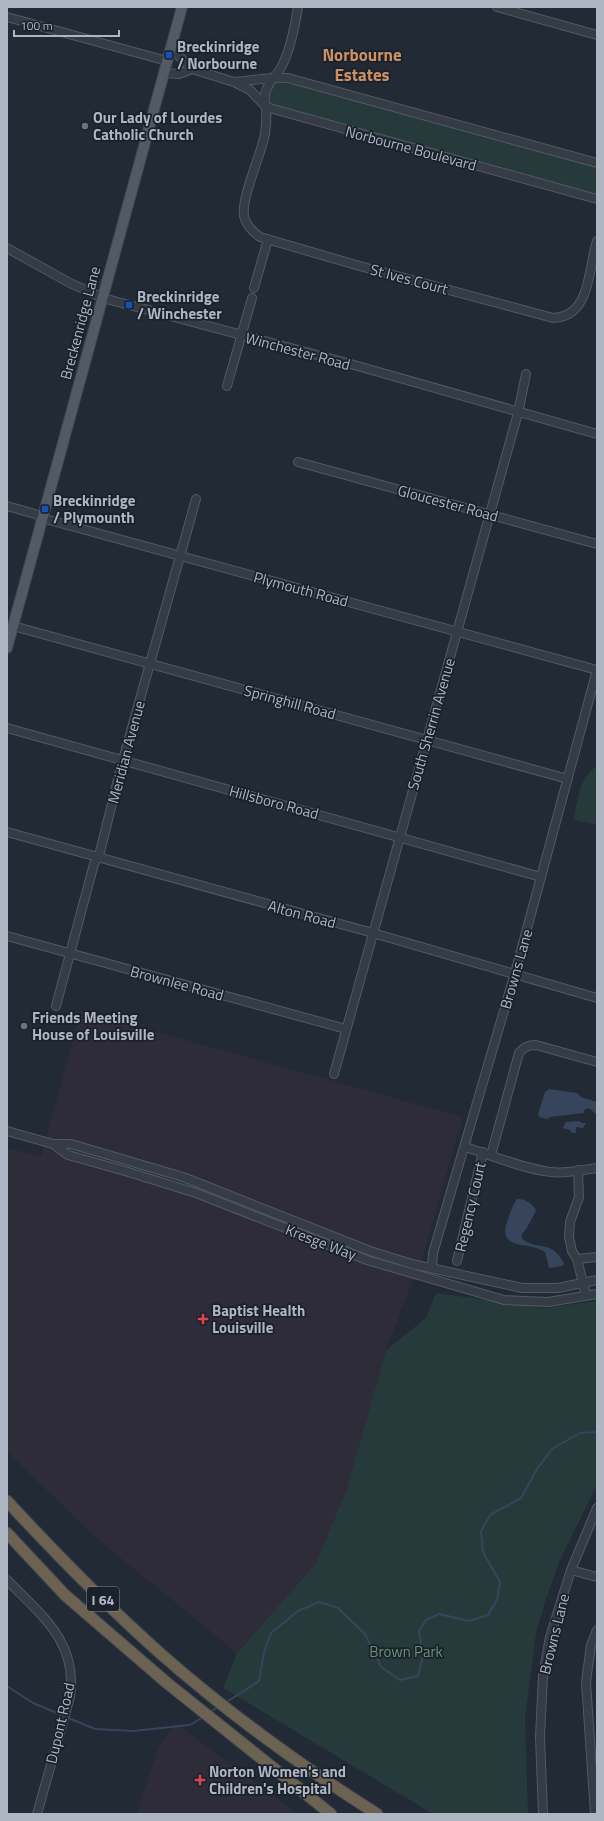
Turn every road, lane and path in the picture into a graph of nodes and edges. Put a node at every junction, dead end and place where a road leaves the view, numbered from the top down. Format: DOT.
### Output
graph roads {
  1 [pos="182,7"];
  2 [pos="298,7"];
  3 [pos="497,7"];
  4 [pos="7,17"];
  5 [pos="597,35"];
  6 [pos="169,56"];
  7 [pos="192,69"];
  8 [pos="164,73"];
  9 [pos="273,77"];
  10 [pos="234,82"];
  11 [pos="266,107"];
  12 [pos="597,163"];
  13 [pos="597,199"];
  14 [pos="268,239"];
  15 [pos="597,242"];
  16 [pos="7,248"];
  17 [pos="254,288"];
  18 [pos="103,298"];
  19 [pos="252,298"];
  20 [pos="242,336"];
  21 [pos="526,374"];
  22 [pos="227,386"];
  23 [pos="518,412"];
  24 [pos="597,434"];
  25 [pos="298,462"];
  26 [pos="196,499"];
  27 [pos="7,506"];
  28 [pos="489,514"];
  29 [pos="42,518"];
  30 [pos="597,544"];
  31 [pos="180,556"];
  32 [pos="13,626"];
  33 [pos="456,632"];
  34 [pos="7,648"];
  35 [pos="150,664"];
  36 [pos="597,670"];
  37 [pos="7,728"];
  38 [pos="427,740"];
  39 [pos="124,761"];
  40 [pos="568,779"];
  41 [pos="7,832"];
  42 [pos="400,837"];
  43 [pos="97,857"];
  44 [pos="541,877"];
  45 [pos="373,933"];
  46 [pos="7,936"];
  47 [pos="69,953"];
  48 [pos="515,973"];
  49 [pos="597,998"];
  50 [pos="56,1006"];
  51 [pos="346,1029"];
  52 [pos="597,1062"];
  53 [pos="334,1074"];
  54 [pos="7,1131"];
  55 [pos="53,1144"];
  56 [pos="465,1147"];
  57 [pos="487,1154"];
  58 [pos="597,1168"];
  59 [pos="578,1170"];
  60 [pos="597,1256"];
  61 [pos="577,1259"];
  62 [pos="457,1261"];
  63 [pos="432,1268"];
  64 [pos="597,1280"];
  65 [pos="583,1283"];
  66 [pos="586,1294"];
  67 [pos="597,1294"];
  68 [pos="7,1501"];
  69 [pos="597,1508"];
  70 [pos="7,1533"];
  71 [pos="571,1570"];
  72 [pos="597,1577"];
  73 [pos="7,1580"];
  74 [pos="597,1630"];
  75 [pos="316,1802"];
  76 [pos="37,1814"];
  77 [pos="331,1814"];
  78 [pos="336,1814"];
  79 [pos="377,1814"];
  80 [pos="542,1814"];
  81 [pos="595,1814"];
  1 -- 6 [label="main road, Breckenridge Lane"];
  2 -- 9 [label="street"];
  3 -- 5 [label="street"];
  4 -- 6 [label="street"];
  6 -- 7 [label="street"];
  6 -- 8 [label="main road, Breckenridge Lane"];
  7 -- 8 [label="street"];
  7 -- 10 [label="street"];
  8 -- 18 [label="main road, Breckenridge Lane"];
  9 -- 10 [label="street"];
  9 -- 11 [label="street"];
  9 -- 12 [label="street"];
  10 -- 11 [label="street"];
  11 -- 13 [label="street, Norbourne Boulevard"];
  11 -- 14 [label="street, St Ives Court"];
  14 -- 15 [label="street, St Ives Court"];
  14 -- 17 [label="street"];
  16 -- 18 [label="street, Winchester Road"];
  18 -- 20 [label="street, Winchester Road"];
  18 -- 29 [label="main road, Breckenridge Lane"];
  19 -- 20 [label="street"];
  20 -- 22 [label="street"];
  20 -- 23 [label="street, Winchester Road"];
  21 -- 23 [label="street, South Sherrin Avenue"];
  23 -- 24 [label="street, Winchester Road"];
  23 -- 28 [label="street, South Sherrin Avenue"];
  25 -- 28 [label="street, Gloucester Road"];
  26 -- 31 [label="street, Meridian Avenue"];
  27 -- 29 [label="street, Plymouth Road"];
  28 -- 30 [label="street, Gloucester Road"];
  28 -- 33 [label="street, South Sherrin Avenue"];
  29 -- 31 [label="street, Plymouth Road"];
  29 -- 32 [label="main road, Breckenridge Lane"];
  31 -- 33 [label="street, Plymouth Road"];
  31 -- 35 [label="street, Meridian Avenue"];
  32 -- 34 [label="main road, Breckenridge Lane"];
  32 -- 35 [label="street, Springhill Road"];
  33 -- 36 [label="street, Plymouth Road"];
  33 -- 38 [label="street, South Sherrin Avenue"];
  35 -- 38 [label="street, Springhill Road"];
  35 -- 39 [label="street, Meridian Avenue"];
  36 -- 40 [label="street, Browns Lane"];
  37 -- 39 [label="street, Hillsboro Road"];
  38 -- 40 [label="street, Springhill Road"];
  38 -- 42 [label="street, South Sherrin Avenue"];
  39 -- 42 [label="street, Hillsboro Road"];
  39 -- 43 [label="street, Meridian Avenue"];
  40 -- 44 [label="street, Browns Lane"];
  41 -- 43 [label="street, Alton Road"];
  42 -- 44 [label="street, Hillsboro Road"];
  42 -- 45 [label="street, South Sherrin Avenue"];
  43 -- 45 [label="street, Alton Road"];
  43 -- 47 [label="street, Meridian Avenue"];
  44 -- 48 [label="street, Browns Lane"];
  45 -- 48 [label="street, Alton Road"];
  45 -- 51 [label="street, South Sherrin Avenue"];
  46 -- 47 [label="street, Brownlee Road"];
  47 -- 50 [label="street, Meridian Avenue"];
  47 -- 51 [label="street, Brownlee Road"];
  48 -- 49 [label="street, Alton Road"];
  48 -- 56 [label="street, Browns Lane"];
  51 -- 53 [label="street, South Sherrin Avenue"];
  52 -- 57 [label="street, Regency Court"];
  54 -- 55 [label="street, Kresge Way"];
  55 -- 63 [label="street, Kresge Way"];
  55 -- 66 [label="street, Kresge Way"];
  56 -- 57 [label="street"];
  56 -- 63 [label="street, Browns Lane"];
  57 -- 59 [label="street"];
  57 -- 62 [label="street, Regency Court"];
  58 -- 59 [label="street"];
  59 -- 61 [label="street"];
  60 -- 61 [label="street"];
  61 -- 65 [label="street"];
  63 -- 65 [label="street, Kresge Way"];
  64 -- 65 [label="street, Kresge Way"];
  65 -- 66 [label="street"];
  66 -- 67 [label="street, Kresge Way"];
  68 -- 79 [label="highway, I 64"];
  69 -- 71 [label="street, Browns Lane"];
  70 -- 75 [label="highway, I 64"];
  71 -- 72 [label="street"];
  71 -- 80 [label="street, Browns Lane"];
  73 -- 76 [label="street, Dupont Road"];
  74 -- 81 [label="street"];
  75 -- 77 [label="highway"];
  75 -- 78 [label="highway, I 64"];
}
